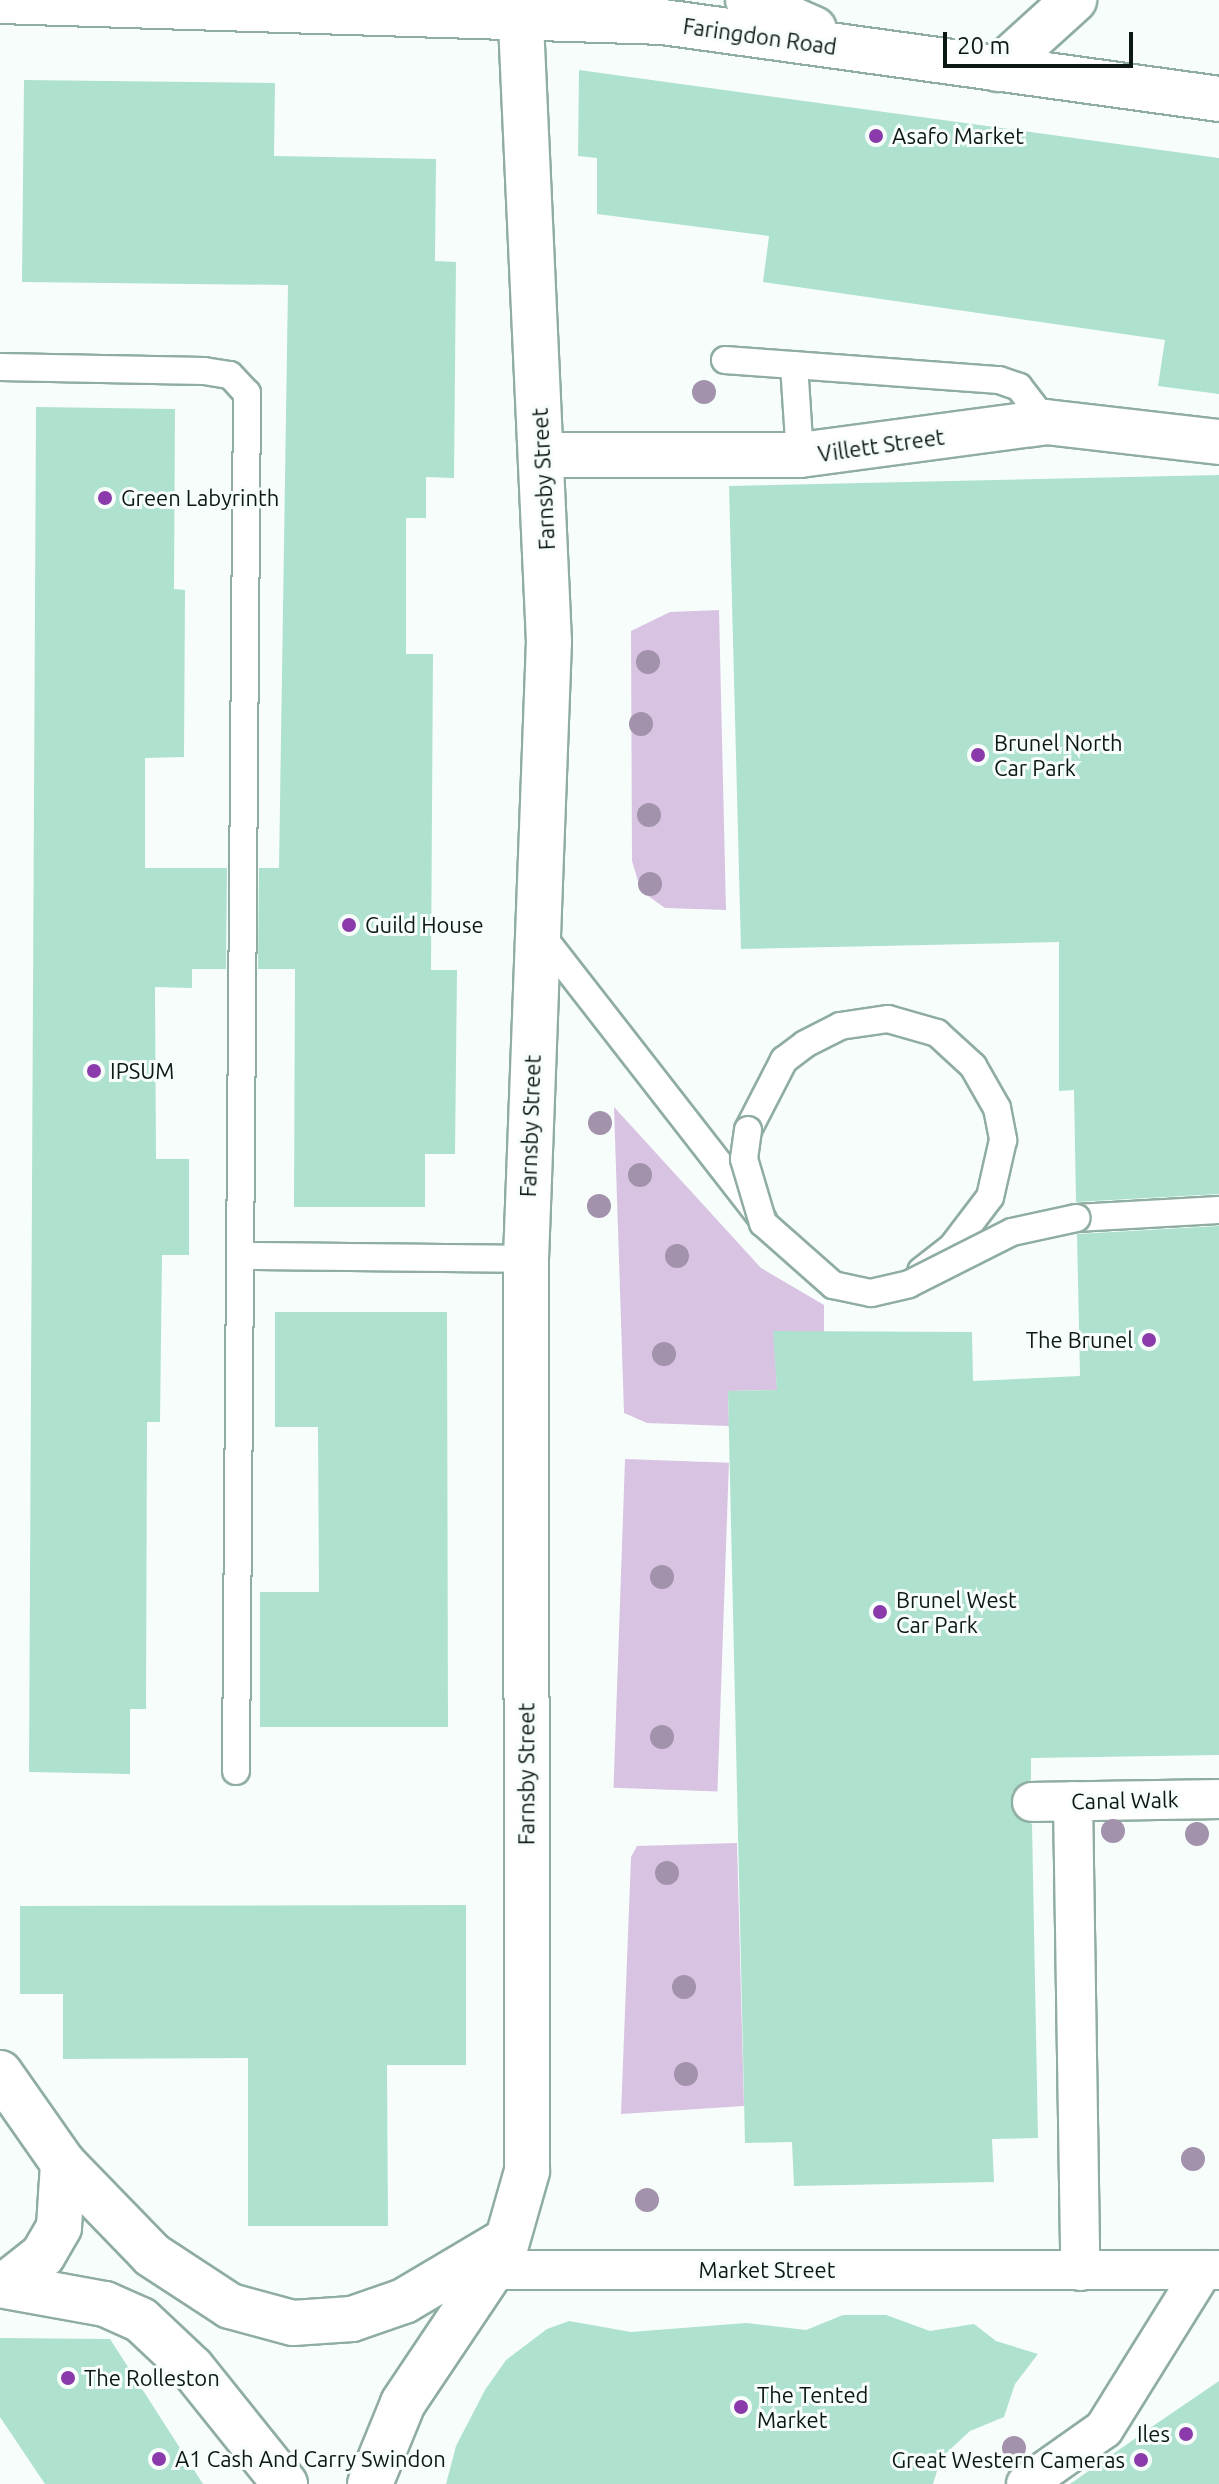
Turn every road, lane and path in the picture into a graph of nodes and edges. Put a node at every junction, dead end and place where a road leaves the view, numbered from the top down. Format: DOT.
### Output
graph roads {
  1 [pos="748,0"];
  2 [pos="1074,0"];
  3 [pos="0,1"];
  4 [pos="525,4"];
  5 [pos="860,49"];
  6 [pos="998,69"];
  7 [pos="1219,99"];
  8 [pos="725,360"];
  9 [pos="794,365"];
  10 [pos="0,367"];
  11 [pos="1046,422"];
  12 [pos="1219,442"];
  13 [pos="541,455"];
  14 [pos="800,455"];
  15 [pos="542,936"];
  16 [pos="1219,1210"];
  17 [pos="245,1256"];
  18 [pos="526,1259"];
  19 [pos="236,1771"];
  20 [pos="1219,1799"];
  21 [pos="1073,1801"];
  22 [pos="1032,1802"];
  23 [pos="0,2073"];
  24 [pos="63,2163"];
  25 [pos="502,2254"];
  26 [pos="1211,2270"];
  27 [pos="1080,2271"];
  28 [pos="2,2285"];
  29 [pos="285,2484"];
  30 [pos="370,2484"];
  31 [pos="1026,2484"];
  1 -- 5 [label="street"];
  2 -- 6 [label="street"];
  3 -- 4 [label="street, Faringdon Road"];
  4 -- 5 [label="street, Faringdon Road"];
  4 -- 13 [label="street, Farnsby Street"];
  5 -- 6 [label="street, Faringdon Road"];
  6 -- 7 [label="street, Faringdon Road"];
  8 -- 9 [label="lane"];
  9 -- 11 [label="lane"];
  9 -- 14 [label="lane"];
  10 -- 17 [label="lane"];
  11 -- 12 [label="street, Villett Street"];
  11 -- 14 [label="street, Villett Street"];
  13 -- 14 [label="street, Villett Street"];
  13 -- 15 [label="street, Farnsby Street"];
  15 -- 16 [label="lane, bridge"];
  15 -- 18 [label="street, Farnsby Street"];
  17 -- 18 [label="lane"];
  17 -- 19 [label="lane"];
  18 -- 25 [label="street, Farnsby Street"];
  20 -- 21 [label="street, Canal Walk"];
  21 -- 22 [label="street, Canal Walk"];
  21 -- 27 [label="street"];
  23 -- 24 [label="street"];
  24 -- 25 [label="street"];
  24 -- 28 [label="street"];
  25 -- 27 [label="street, Market Street"];
  25 -- 30 [label="street, Farnsby Street"];
  26 -- 27 [label="street, Market Street"];
  26 -- 31 [label="street"];
  28 -- 29 [label="street"];
}
